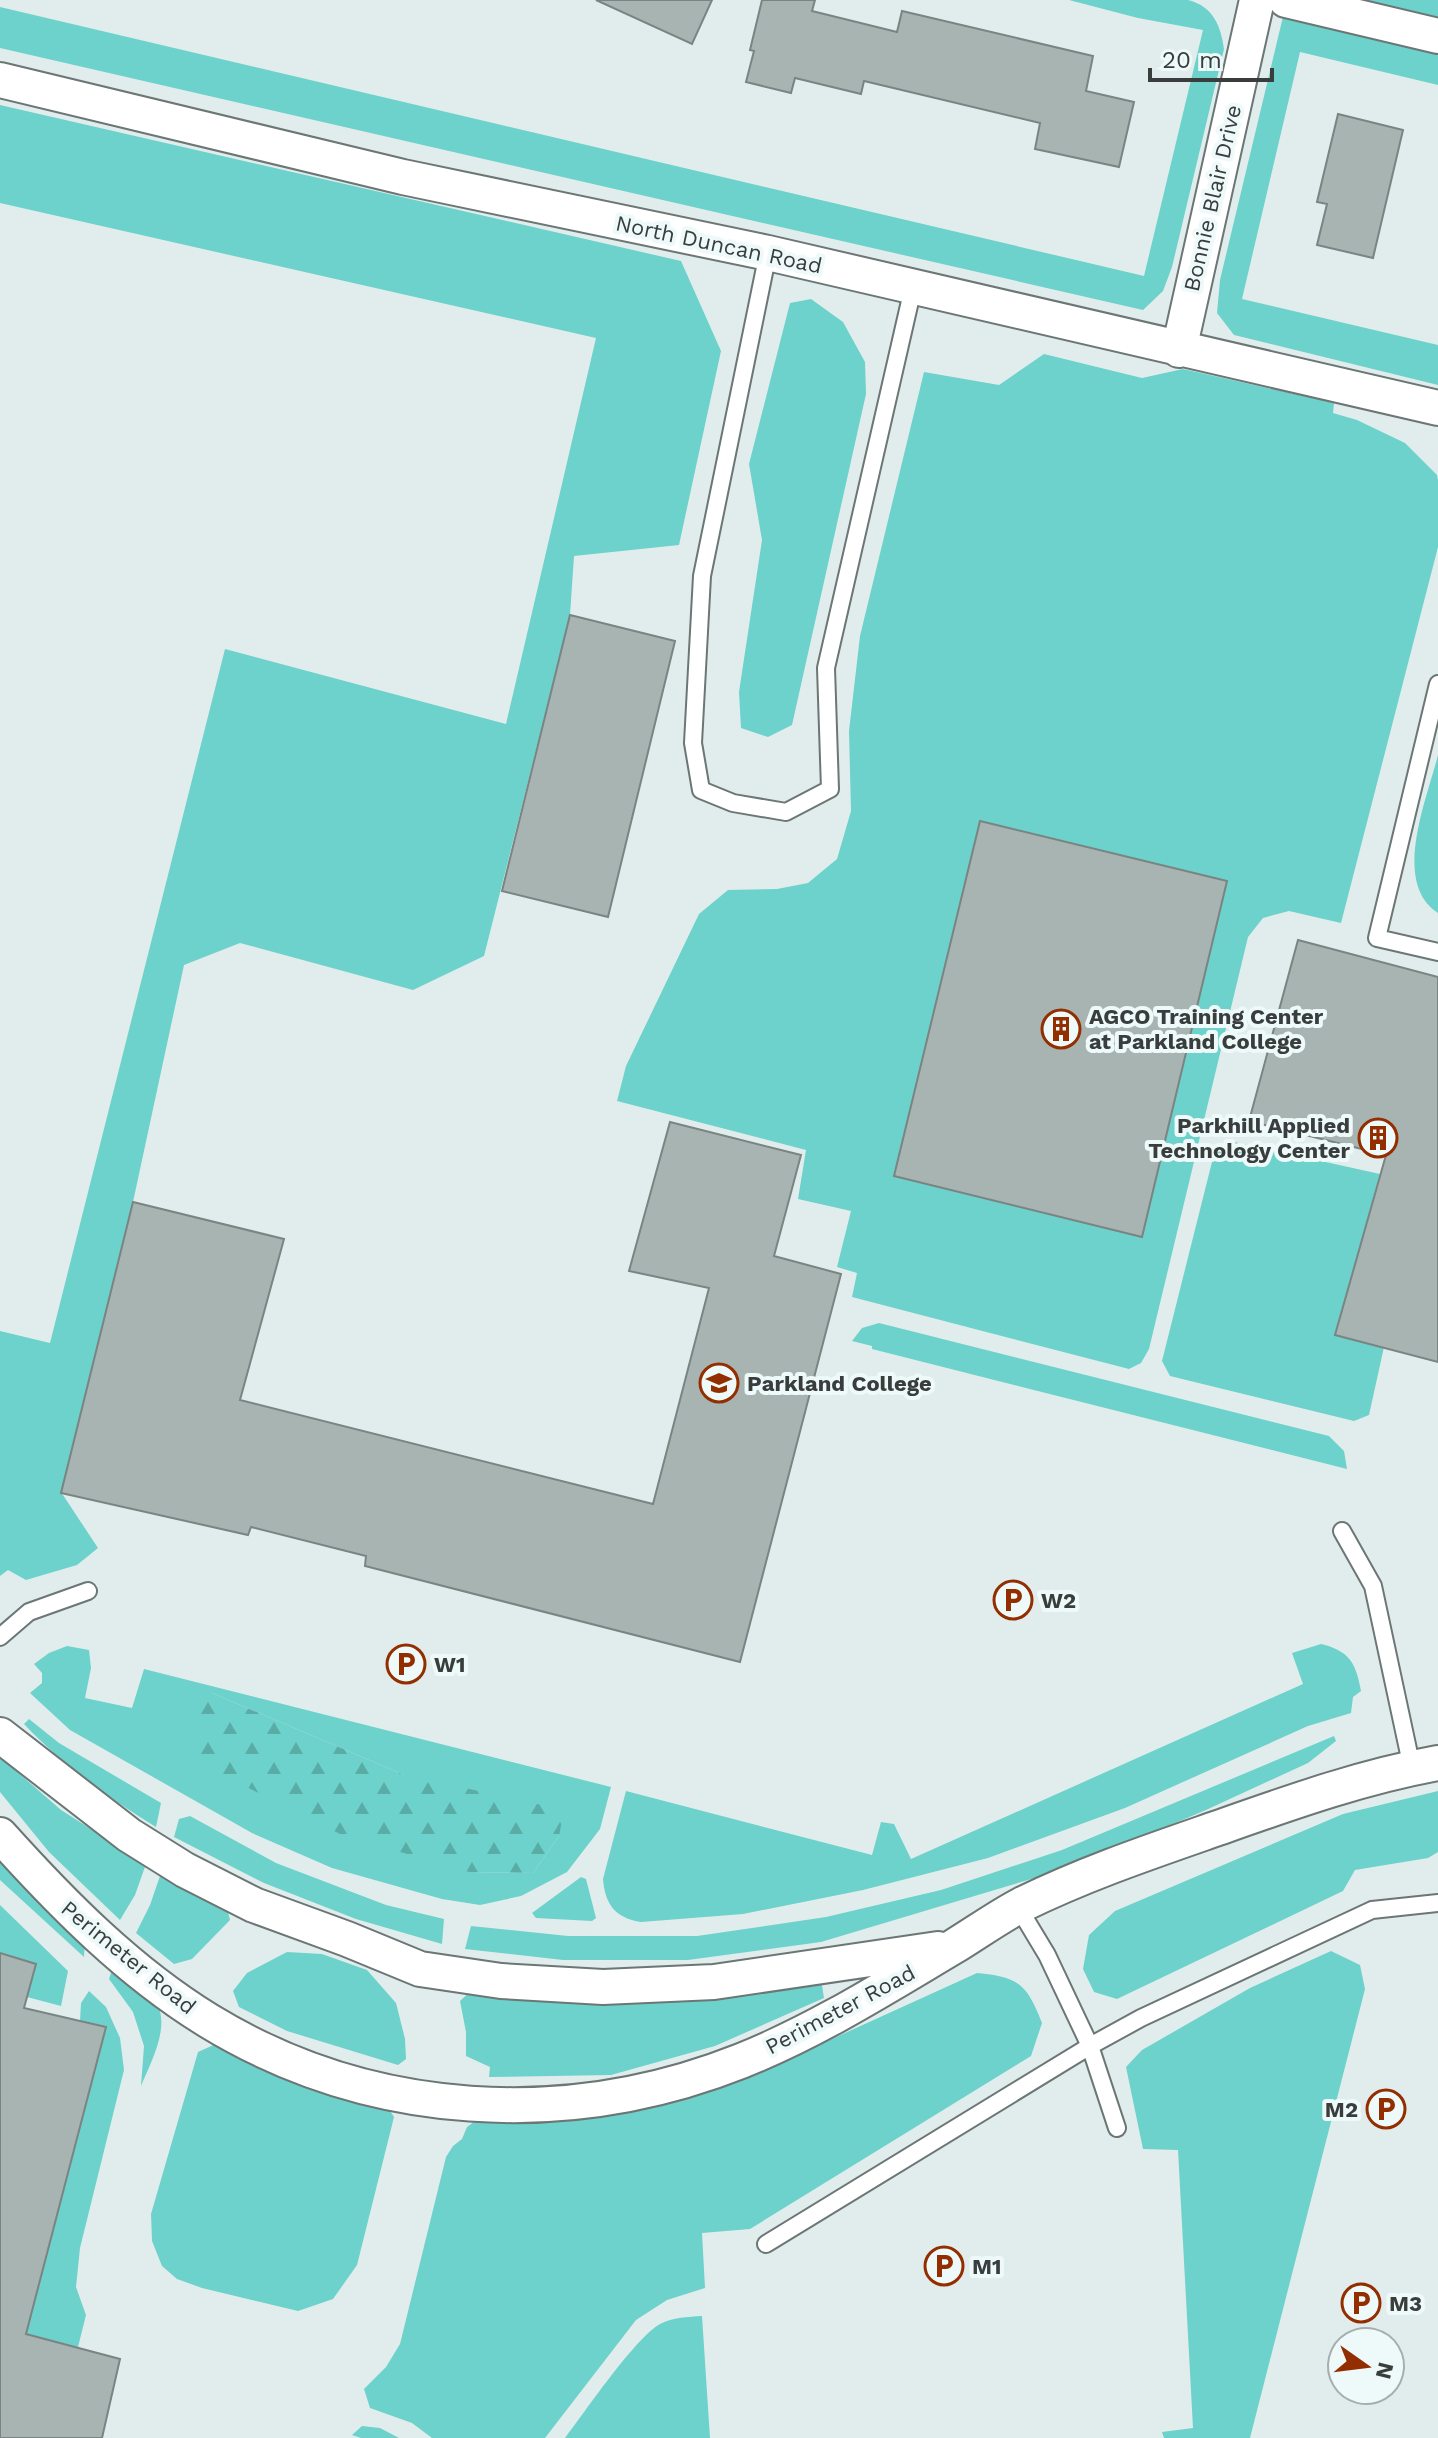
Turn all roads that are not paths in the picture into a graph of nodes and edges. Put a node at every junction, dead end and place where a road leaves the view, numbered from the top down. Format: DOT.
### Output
graph roads {
  1 [pos="1257,0"];
  2 [pos="1286,0"];
  3 [pos="1438,36"];
  4 [pos="0,80"];
  5 [pos="768,253"];
  6 [pos="913,288"];
  7 [pos="1179,350"];
  8 [pos="1438,408"];
  9 [pos="1438,684"];
  10 [pos="1438,952"];
  11 [pos="1342,1531"];
  12 [pos="88,1591"];
  13 [pos="0,1637"];
  14 [pos="0,1735"];
  15 [pos="1425,1765"];
  16 [pos="0,1835"];
  17 [pos="1438,1903"];
  18 [pos="1018,1907"];
  19 [pos="954,1946"];
  20 [pos="1090,2046"];
  21 [pos="1117,2128"];
  22 [pos="766,2244"];
  1 -- 7 [label="street, Bonnie Blair Drive"];
  2 -- 3 [label="street"];
  4 -- 5 [label="street, North Duncan Road"];
  5 -- 6 [label="street, North Duncan Road"];
  5 -- 6 [label="lane"];
  6 -- 7 [label="street, North Duncan Road"];
  7 -- 8 [label="street, North Duncan Road"];
  9 -- 10 [label="lane"];
  11 -- 15 [label="lane"];
  12 -- 13 [label="lane"];
  14 -- 19 [label="street, Perimeter Road"];
  15 -- 18 [label="street, Perimeter Road"];
  16 -- 19 [label="street, Perimeter Road"];
  17 -- 20 [label="lane"];
  18 -- 19 [label="street, Perimeter Road"];
  18 -- 20 [label="lane"];
  20 -- 21 [label="lane"];
  20 -- 22 [label="lane"];
}
